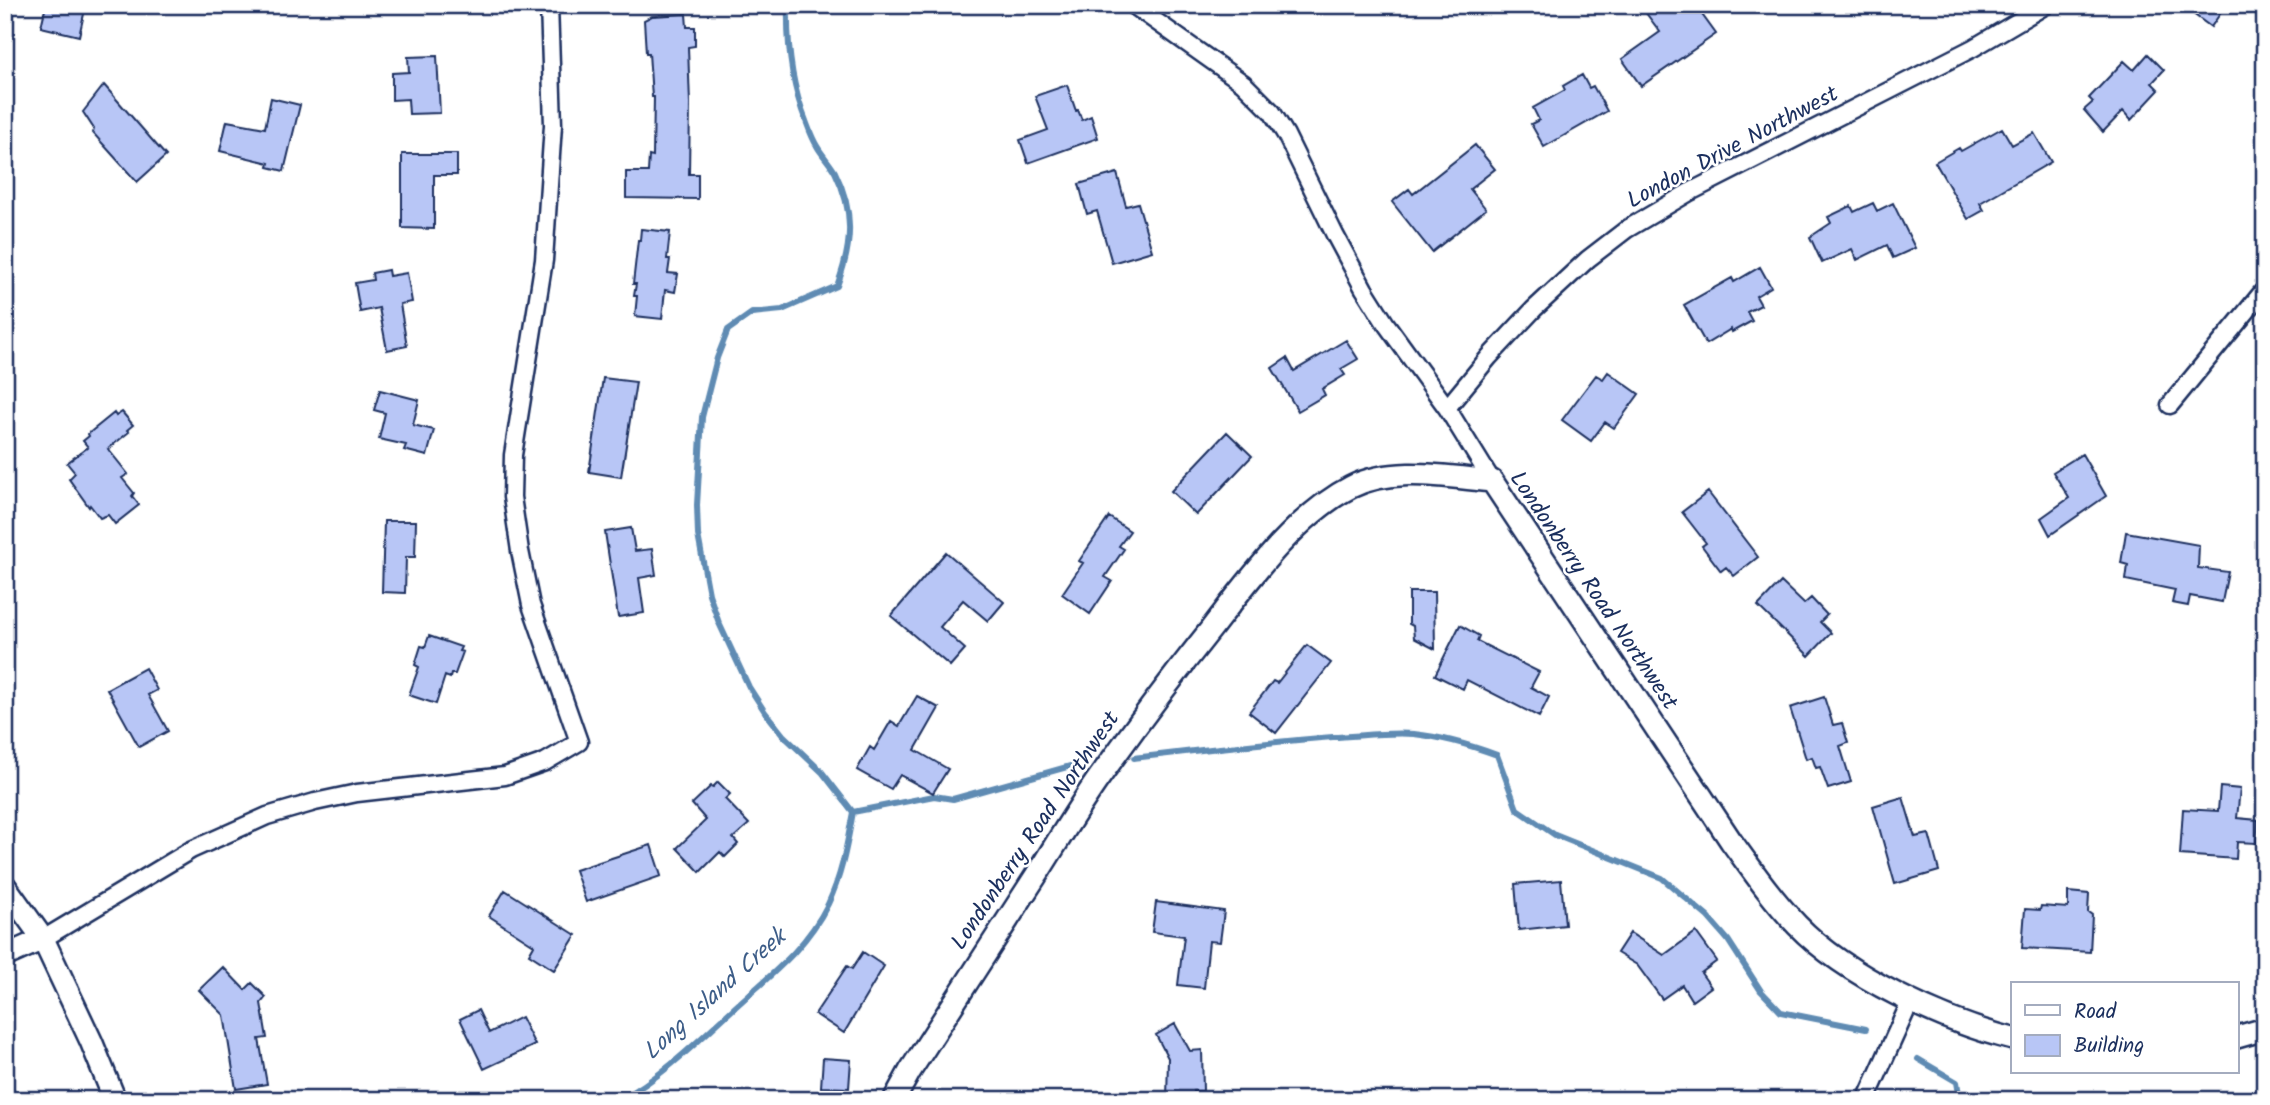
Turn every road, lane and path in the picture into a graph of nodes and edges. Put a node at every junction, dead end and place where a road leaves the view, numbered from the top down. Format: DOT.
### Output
graph roads {
  1 [pos="549,5"];
  2 [pos="1133,5"];
  3 [pos="2046,5"];
  4 [pos="2265,289"];
  5 [pos="2170,405"];
  6 [pos="1447,408"];
  7 [pos="1492,481"];
  8 [pos="5,886"];
  9 [pos="43,939"];
  10 [pos="5,956"];
  11 [pos="1911,1000"];
  12 [pos="2265,1029"];
  13 [pos="2238,1037"];
  14 [pos="2011,1038"];
  15 [pos="115,1100"];
  16 [pos="894,1100"];
  17 [pos="1866,1100"];
  1 -- 9 [label="street"];
  2 -- 6 [label="street"];
  3 -- 6 [label="street, London Drive Northwest"];
  4 -- 5 [label="street"];
  6 -- 7 [label="street"];
  7 -- 11 [label="street, Londonberry Road Northwest"];
  7 -- 16 [label="street, Londonberry Road Northwest"];
  8 -- 9 [label="street"];
  9 -- 10 [label="street"];
  9 -- 15 [label="street"];
  11 -- 14 [label="street, Londonberry Road Northwest"];
  11 -- 17 [label="street"];
  12 -- 13 [label="street"];
}
